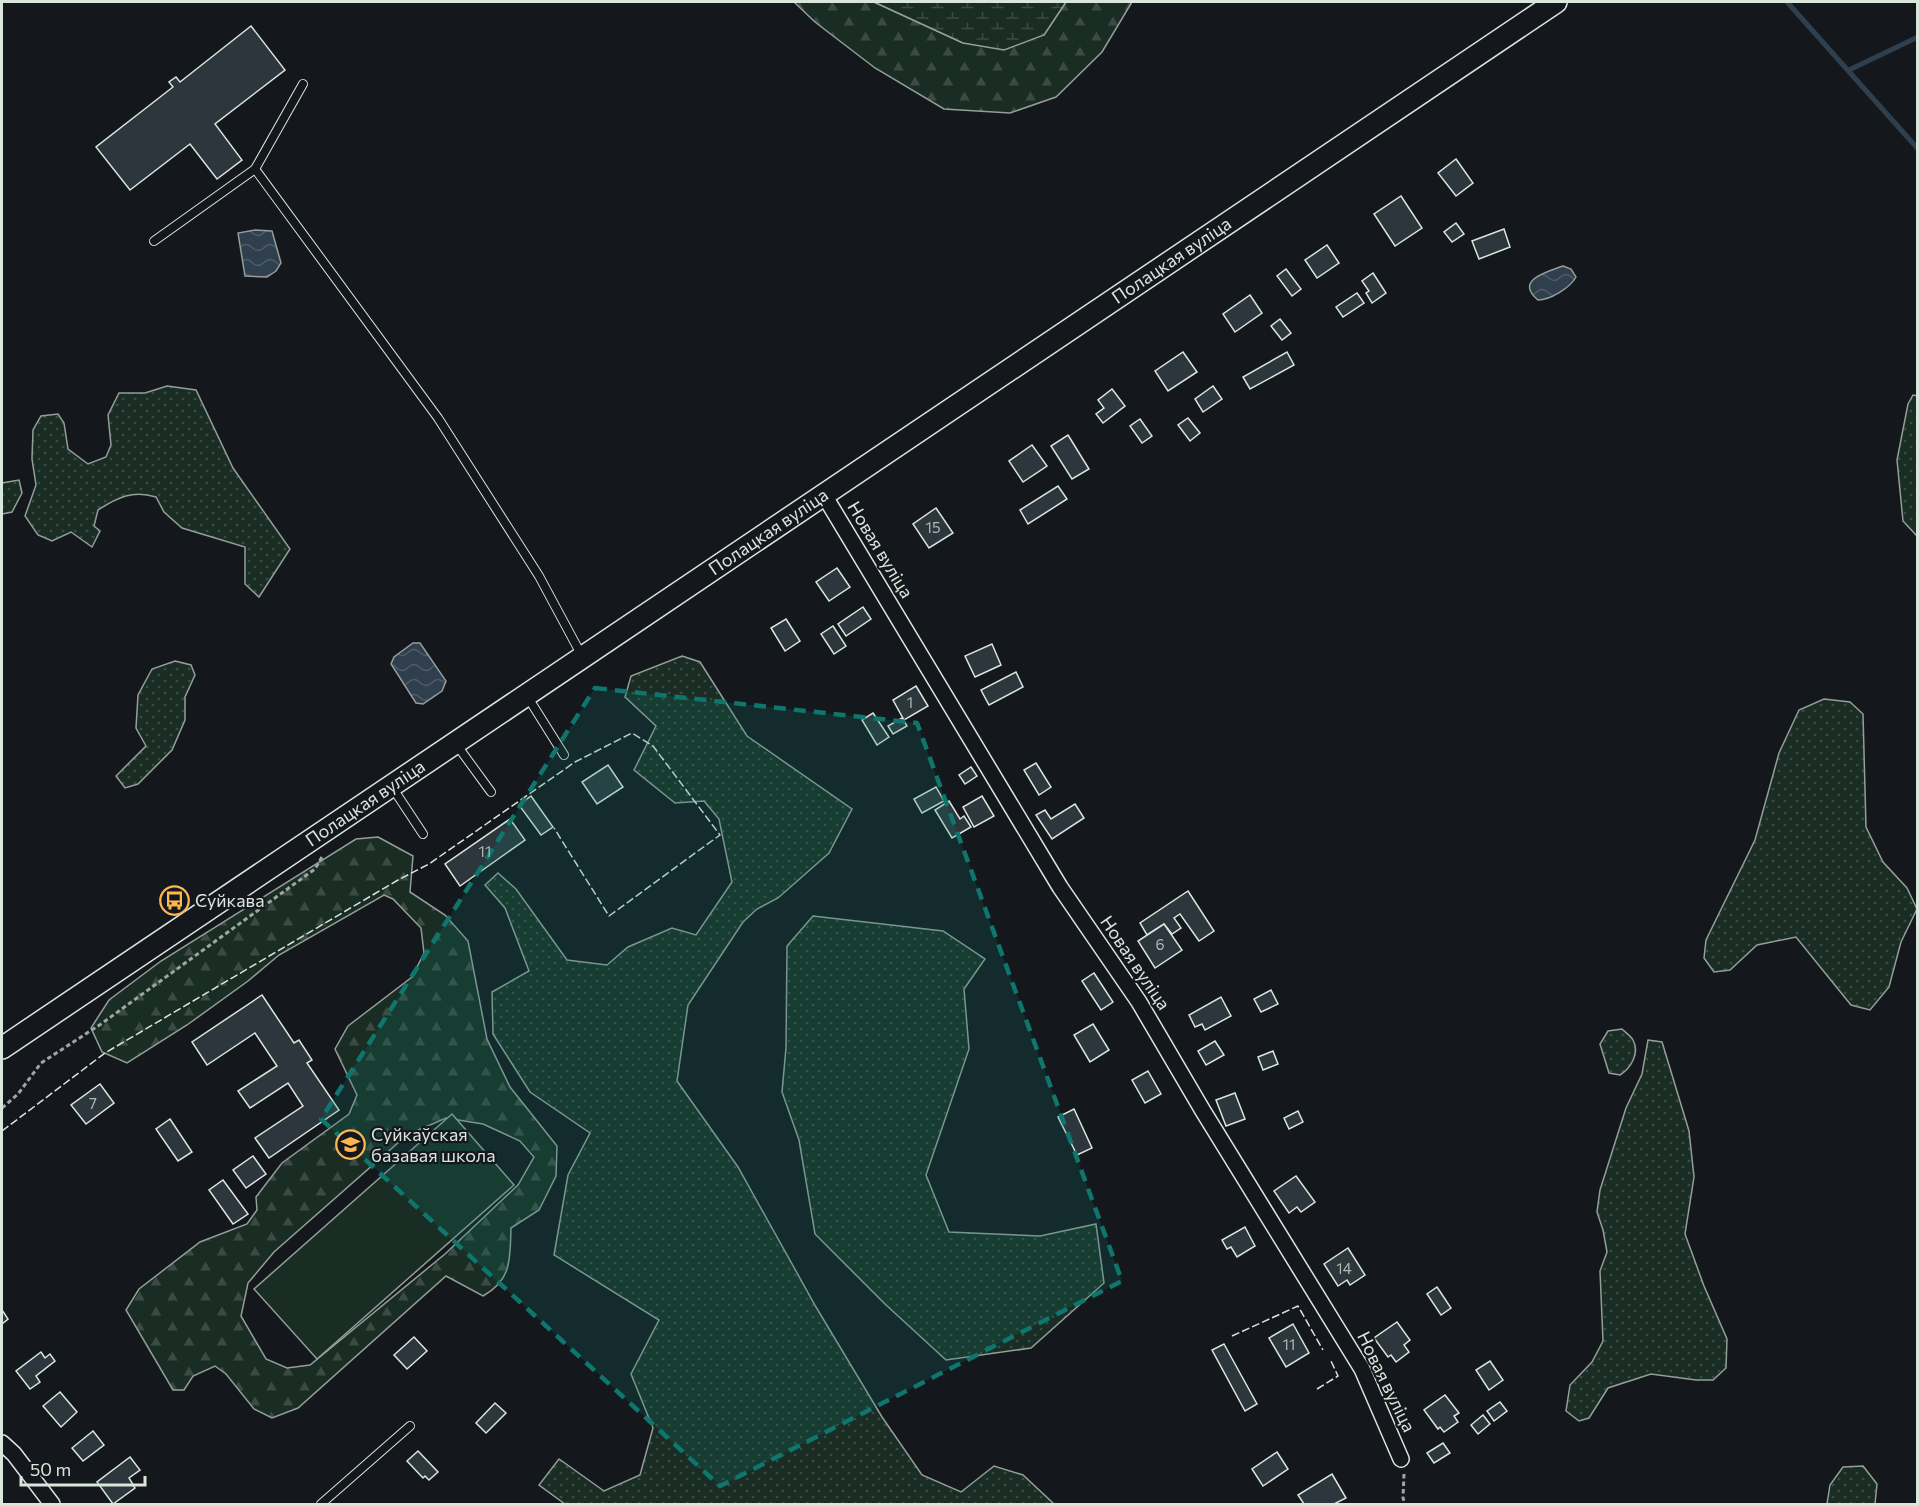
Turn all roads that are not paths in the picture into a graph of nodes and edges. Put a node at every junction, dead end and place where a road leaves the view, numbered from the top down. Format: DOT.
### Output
graph roads {
  1 [pos="1556,2"];
  2 [pos="303,84"];
  3 [pos="255,169"];
  4 [pos="154,241"];
  5 [pos="824,495"];
  6 [pos="583,657"];
  7 [pos="526,695"];
  8 [pos="455,743"];
  9 [pos="564,755"];
  10 [pos="392,786"];
  11 [pos="491,792"];
  12 [pos="423,834"];
  13 [pos="2,1048"];
  14 [pos="410,1426"];
  15 [pos="2,1443"];
  16 [pos="1401,1459"];
  17 [pos="52,1504"];
  18 [pos="321,1504"];
  1 -- 5 [label="main road, Полацкая вуліца"];
  2 -- 3 [label="lane"];
  3 -- 4 [label="lane"];
  3 -- 6 [label="lane"];
  5 -- 6 [label="main road, Полацкая вуліца"];
  5 -- 16 [label="street, Новая вуліца"];
  6 -- 7 [label="main road, Полацкая вуліца"];
  7 -- 8 [label="main road, Полацкая вуліца"];
  7 -- 9 [label="lane"];
  8 -- 10 [label="main road, Полацкая вуліца"];
  8 -- 11 [label="lane"];
  10 -- 12 [label="lane"];
  10 -- 13 [label="main road, Полацкая вуліца"];
  14 -- 18 [label="lane"];
  15 -- 17 [label="street"];
}
